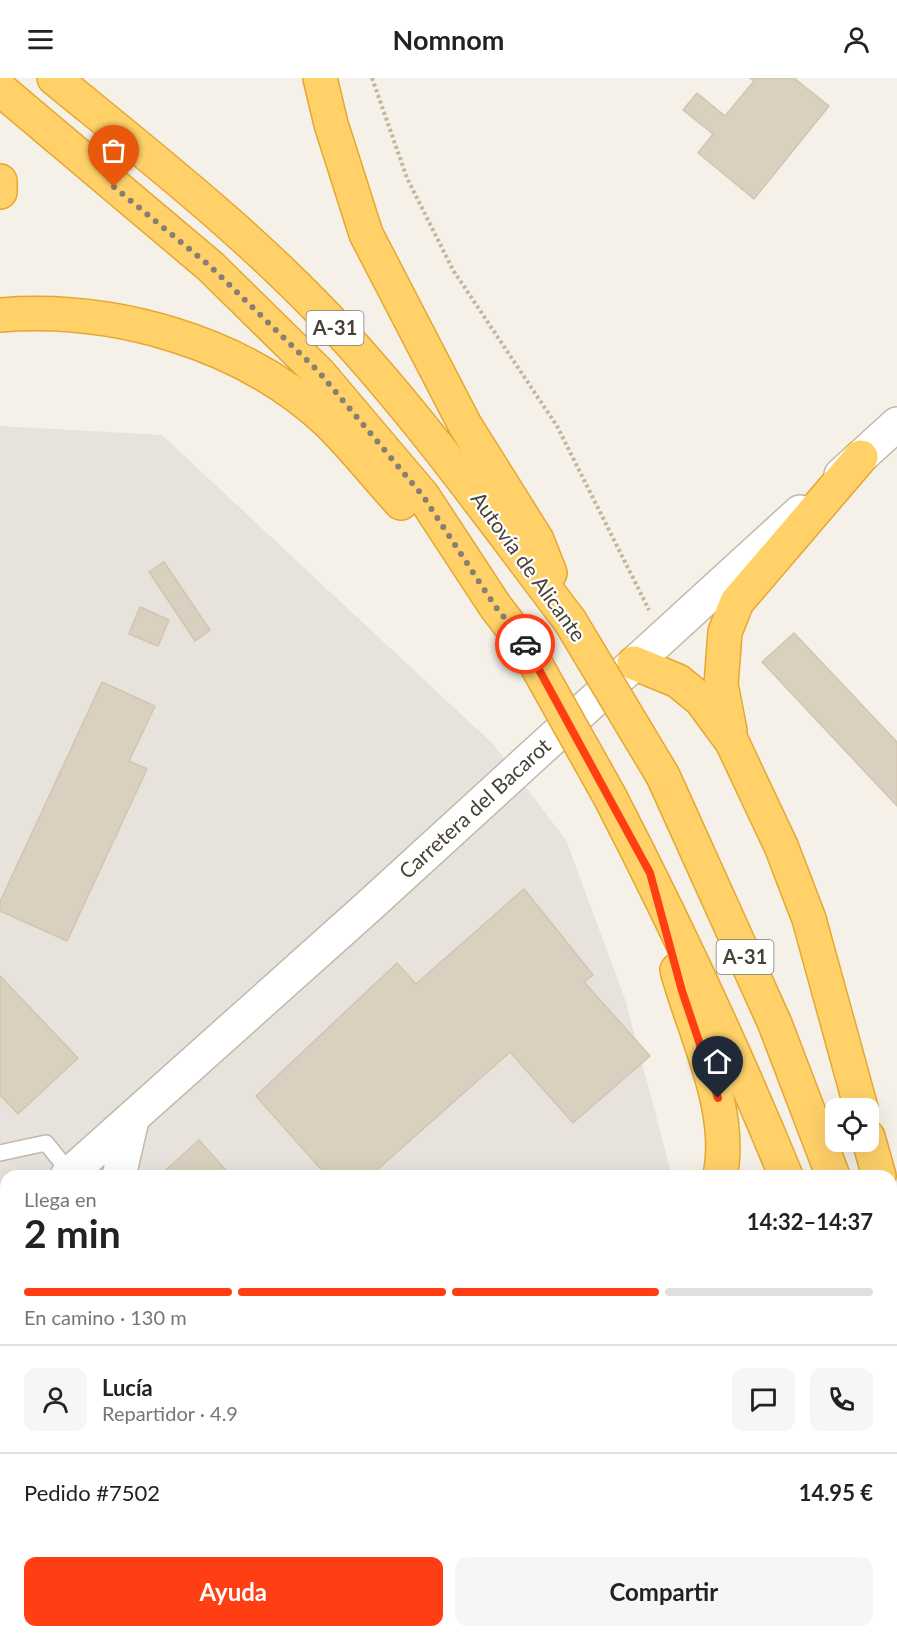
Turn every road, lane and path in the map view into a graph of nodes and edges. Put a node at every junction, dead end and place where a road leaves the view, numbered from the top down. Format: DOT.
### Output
graph roads {
  1 [pos="54,78"];
  2 [pos="320,78"];
  3 [pos="372,78"];
  4 [pos="0,89"];
  5 [pos="0,181"];
  6 [pos="0,192"];
  7 [pos="0,315"];
  8 [pos="897,424"];
  9 [pos="861,457"];
  10 [pos="477,579"];
  11 [pos="570,621"];
  12 [pos="662,637"];
  13 [pos="634,663"];
  14 [pos="732,742"];
  15 [pos="650,873"];
  16 [pos="858,1098"];
  17 [pos="132,1120"];
  18 [pos="872,1152"];
  19 [pos="0,1153"];
  20 [pos="66,1170"];
  21 [pos="76,1170"];
  22 [pos="120,1170"];
  23 [pos="721,1170"];
  24 [pos="783,1170"];
  25 [pos="831,1170"];
  26 [pos="877,1170"];
  1 -- 11 [label="highway, Autovía de Alicante / A-31"];
  2 -- 11 [label="highway"];
  3 -- 12 [label="path"];
  4 -- 10 [label="highway, A-31"];
  5 -- 6 [label="highway"];
  7 -- 10 [label="highway"];
  8 -- 9 [label="street, Carretera del Bacarot"];
  9 -- 12 [label="street, Carretera del Bacarot"];
  9 -- 14 [label="highway"];
  10 -- 15 [label="highway, A-31, bridge"];
  11 -- 25 [label="highway, Autovía de Alicante / A-31, bridge"];
  12 -- 13 [label="street, Carretera del Bacarot"];
  13 -- 14 [label="highway"];
  13 -- 17 [label="street, Carretera del Bacarot"];
  14 -- 16 [label="highway"];
  15 -- 23 [label="highway"];
  15 -- 24 [label="highway, A-31"];
  17 -- 21 [label="street, Carretera del Bacarot"];
  17 -- 22 [label="street"];
  18 -- 26 [label="highway"];
  19 -- 20 [label="lane"];
}
